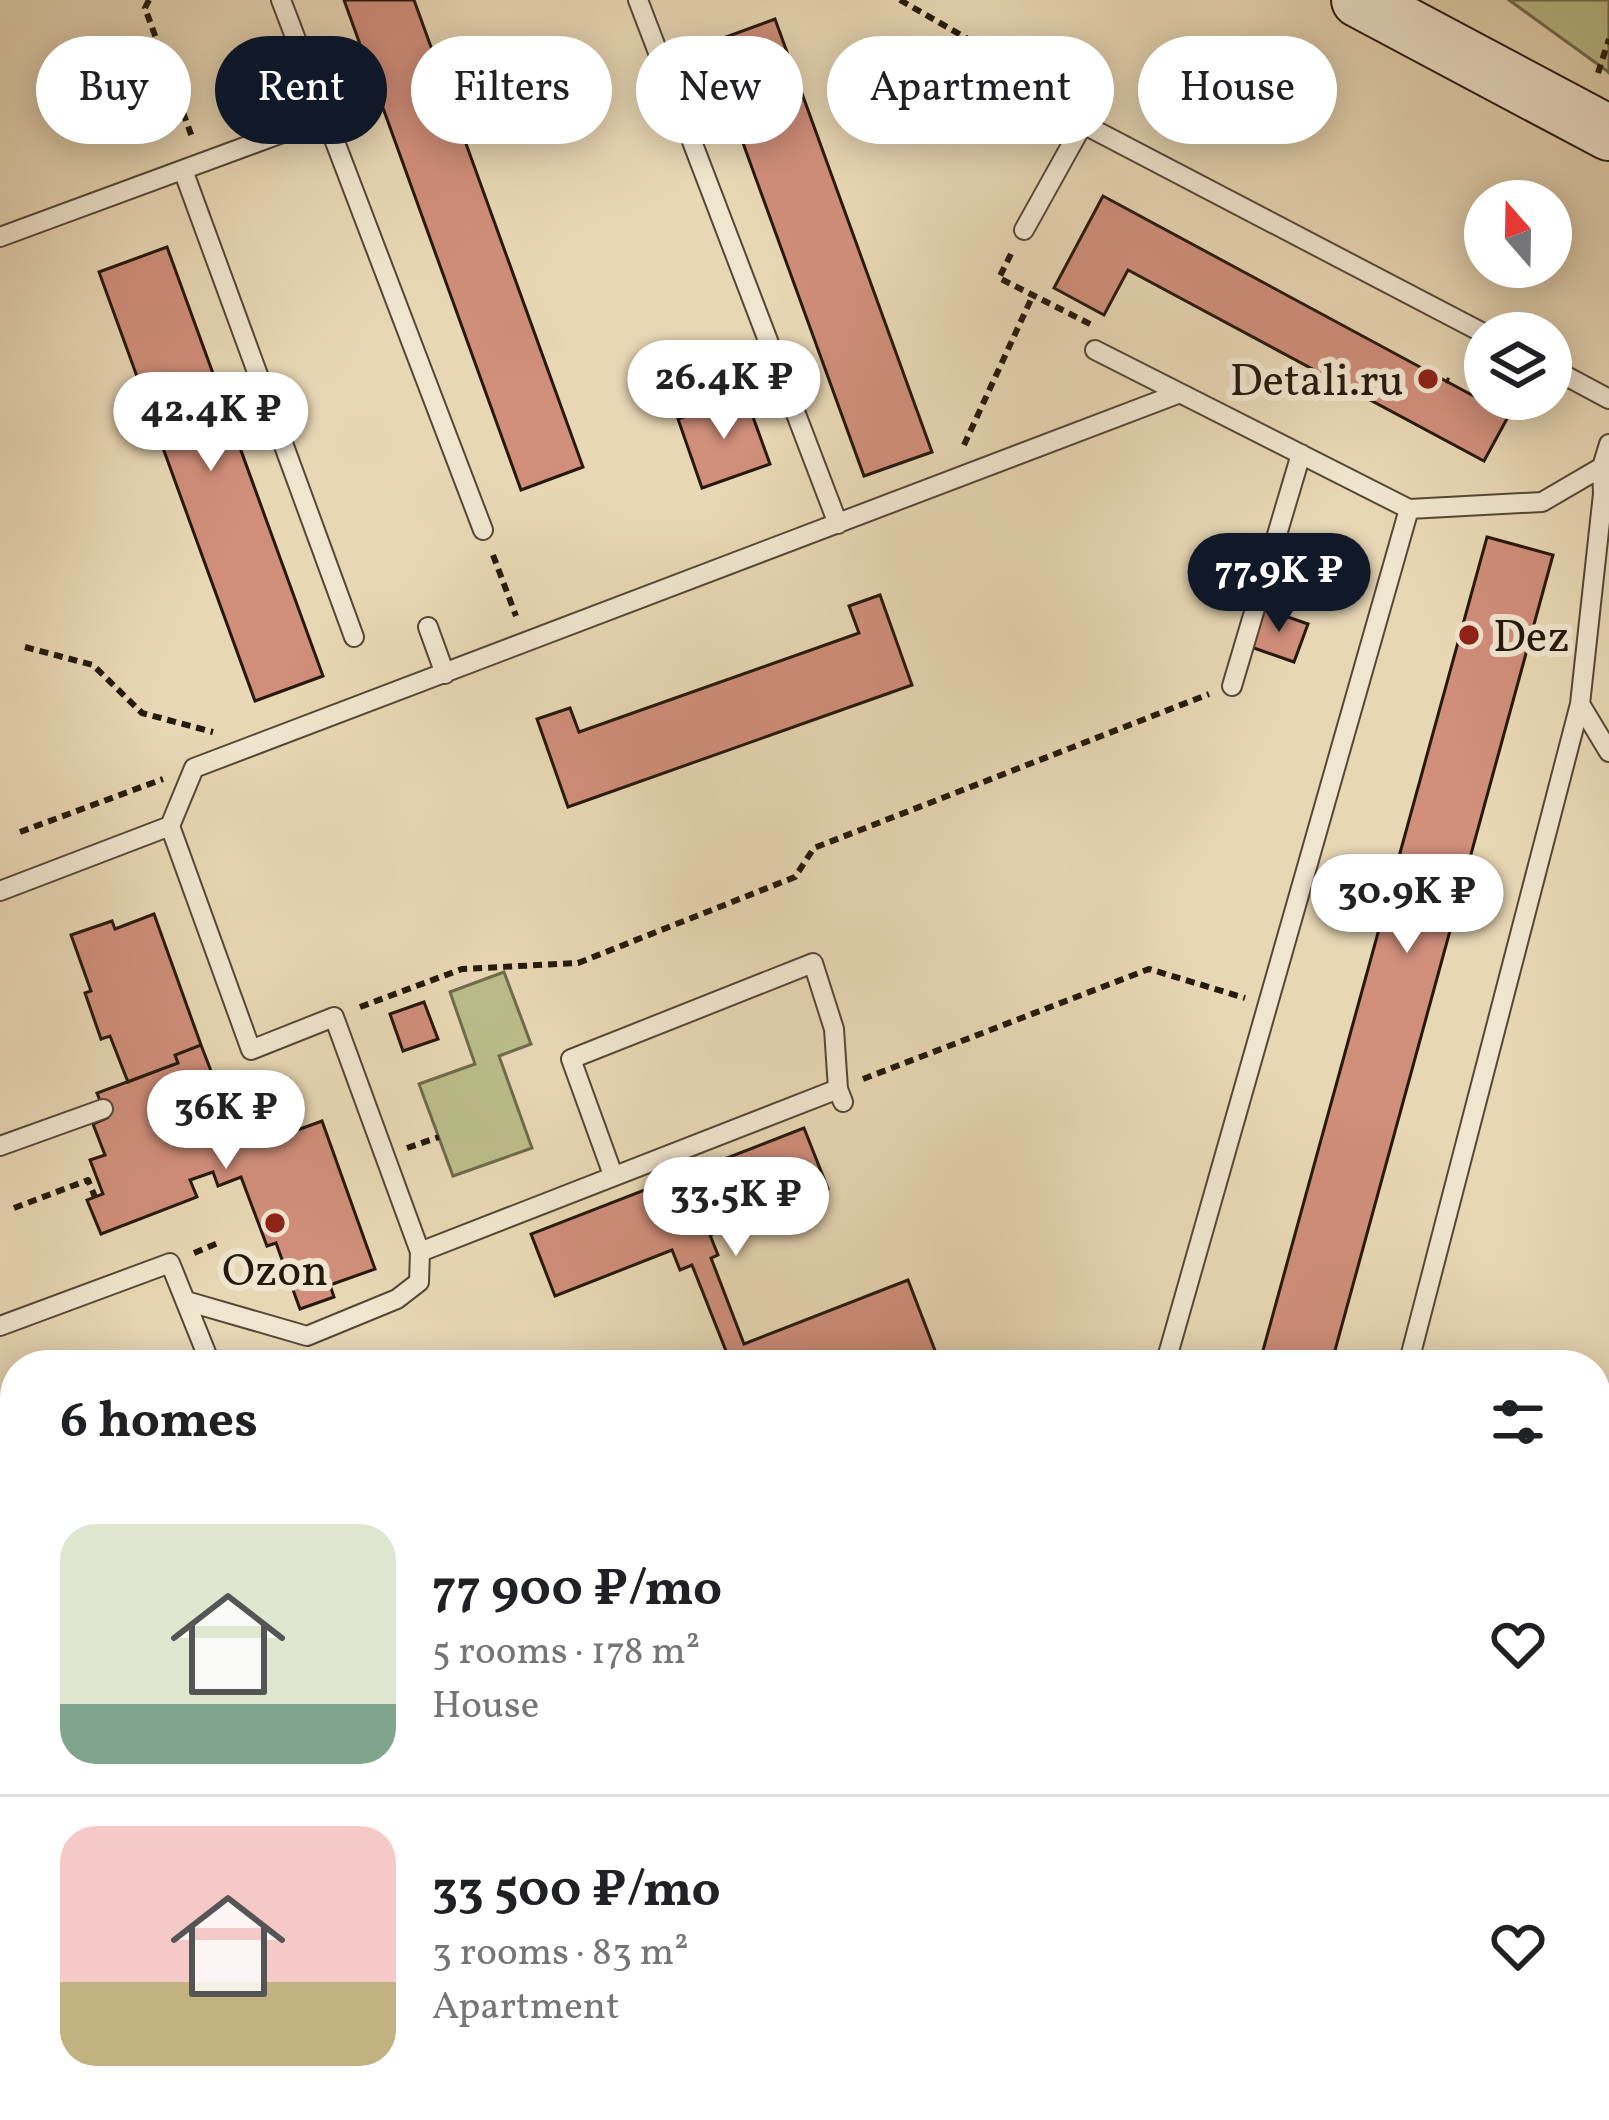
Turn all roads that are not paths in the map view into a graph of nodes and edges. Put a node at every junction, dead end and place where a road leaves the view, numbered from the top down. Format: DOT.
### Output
graph roads {
  1 [pos="281,0"];
  2 [pos="638,0"];
  3 [pos="1359,0"];
  4 [pos="295,36"];
  5 [pos="1609,133"];
  6 [pos="254,144"];
  7 [pos="336,144"];
  8 [pos="192,167"];
  9 [pos="1024,230"];
  10 [pos="0,238"];
  11 [pos="1464,323"];
  12 [pos="1095,350"];
  13 [pos="1572,379"];
  14 [pos="1180,393"];
  15 [pos="1609,399"];
  16 [pos="1609,444"];
  17 [pos="1301,454"];
  18 [pos="1602,467"];
  19 [pos="1408,508"];
  20 [pos="838,524"];
  21 [pos="483,530"];
  22 [pos="428,627"];
  23 [pos="354,637"];
  24 [pos="445,674"];
  25 [pos="1232,686"];
  26 [pos="1580,704"];
  27 [pos="1609,752"];
  28 [pos="170,826"];
  29 [pos="0,891"];
  30 [pos="103,1108"];
  31 [pos="0,1146"];
  32 [pos="613,1174"];
  33 [pos="420,1252"];
  34 [pos="186,1301"];
  35 [pos="0,1326"];
  36 [pos="205,1350"];
  37 [pos="1169,1350"];
  38 [pos="1412,1350"];
  1 -- 4 [label="lane"];
  2 -- 20 [label="lane"];
  3 -- 5 [label="main road"];
  6 -- 8 [label="lane"];
  7 -- 21 [label="lane"];
  8 -- 10 [label="lane"];
  8 -- 23 [label="lane"];
  9 -- 11 [label="lane"];
  12 -- 14 [label="lane"];
  13 -- 15 [label="lane"];
  14 -- 17 [label="lane"];
  14 -- 20 [label="lane"];
  16 -- 18 [label="lane"];
  17 -- 19 [label="lane"];
  17 -- 25 [label="lane"];
  18 -- 19 [label="lane"];
  18 -- 26 [label="lane"];
  19 -- 37 [label="lane"];
  20 -- 24 [label="lane"];
  22 -- 24 [label="lane"];
  24 -- 28 [label="lane"];
  26 -- 27 [label="lane"];
  26 -- 38 [label="lane"];
  28 -- 29 [label="lane"];
  28 -- 33 [label="lane"];
  30 -- 31 [label="lane"];
  32 -- 32 [label="lane"];
  32 -- 33 [label="lane"];
  33 -- 34 [label="lane"];
  34 -- 35 [label="lane"];
  34 -- 36 [label="lane"];
}
